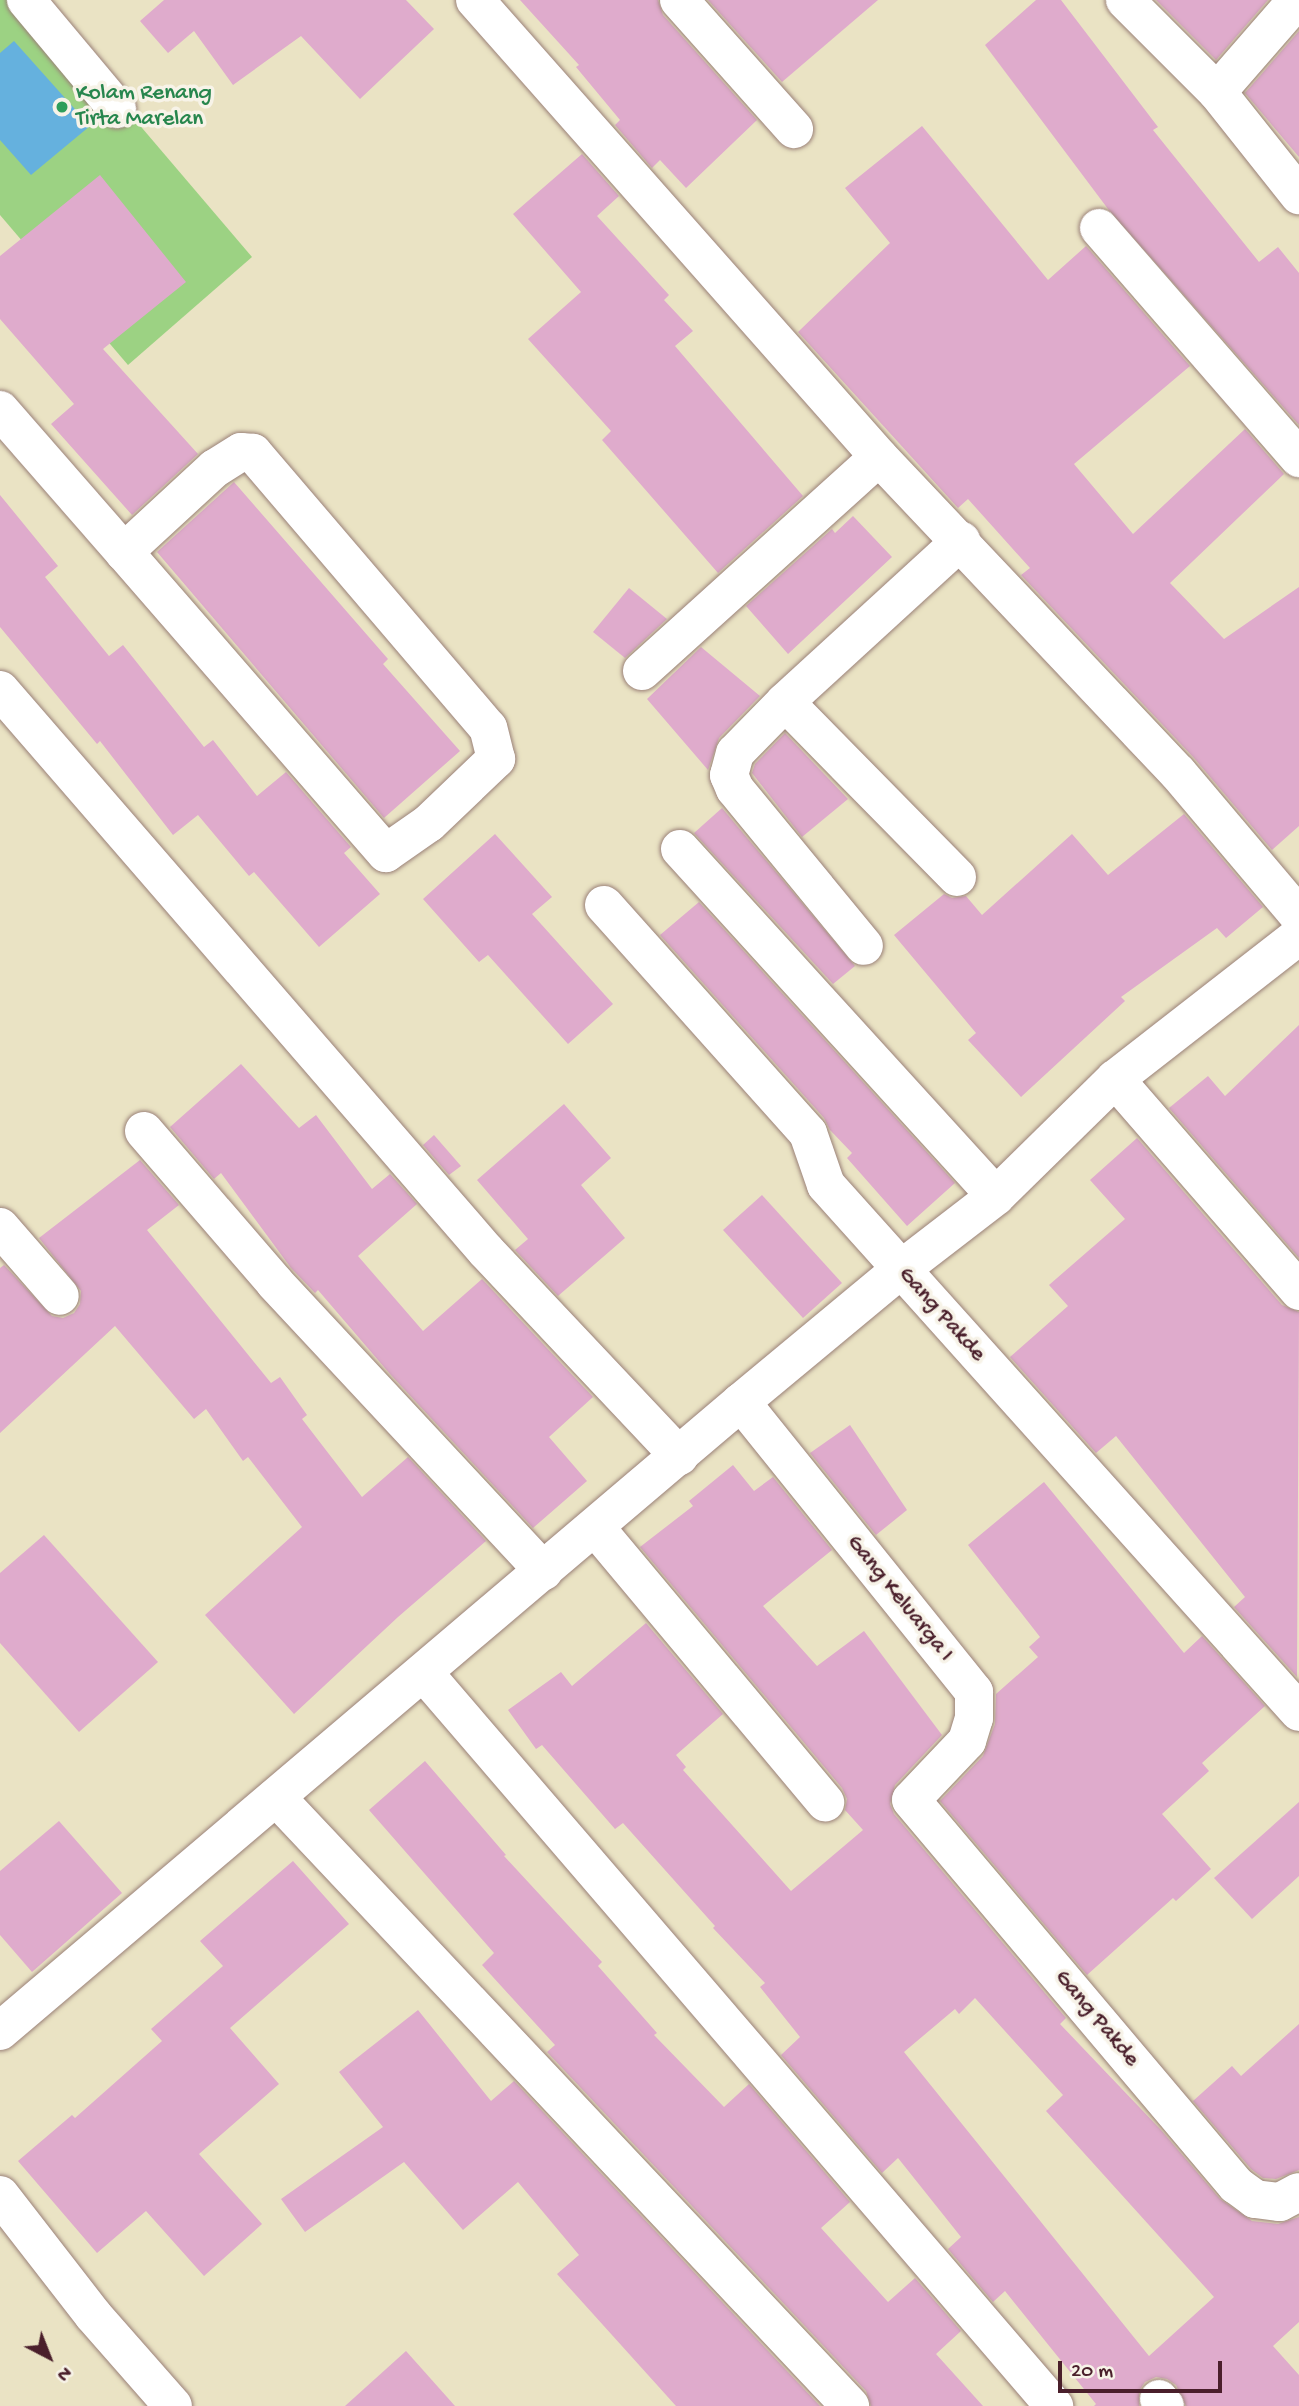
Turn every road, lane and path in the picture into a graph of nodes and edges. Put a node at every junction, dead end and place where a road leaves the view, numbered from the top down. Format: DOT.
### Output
graph roads {
  1 [pos="26,0"];
  2 [pos="475,0"];
  3 [pos="679,0"];
  4 [pos="1125,0"];
  5 [pos="1297,0"];
  6 [pos="1217,92"];
  7 [pos="117,109"];
  8 [pos="794,129"];
  9 [pos="1299,195"];
  10 [pos="1099,228"];
  11 [pos="0,410"];
  12 [pos="879,457"];
  13 [pos="1299,458"];
  14 [pos="961,541"];
  15 [pos="124,552"];
  16 [pos="642,671"];
  17 [pos="0,690"];
  18 [pos="785,702"];
  19 [pos="680,849"];
  20 [pos="957,877"];
  21 [pos="604,905"];
  22 [pos="1299,916"];
  23 [pos="1299,936"];
  24 [pos="864,946"];
  25 [pos="1115,1079"];
  26 [pos="144,1131"];
  27 [pos="996,1196"];
  28 [pos="0,1227"];
  29 [pos="900,1270"];
  30 [pos="1299,1291"];
  31 [pos="60,1296"];
  32 [pos="741,1402"];
  33 [pos="679,1457"];
  34 [pos="595,1527"];
  35 [pos="544,1570"];
  36 [pos="425,1673"];
  37 [pos="1299,1712"];
  38 [pos="276,1797"];
  39 [pos="911,1800"];
  40 [pos="825,1802"];
  41 [pos="0,2031"];
  42 [pos="1299,2192"];
  43 [pos="0,2195"];
  44 [pos="173,2406"];
  45 [pos="850,2406"];
  46 [pos="1054,2406"];
  1 -- 7 [label="street"];
  2 -- 12 [label="street"];
  3 -- 8 [label="street"];
  4 -- 6 [label="street"];
  5 -- 6 [label="street"];
  6 -- 9 [label="street"];
  10 -- 13 [label="street"];
  11 -- 15 [label="street"];
  12 -- 14 [label="street"];
  12 -- 16 [label="street"];
  14 -- 18 [label="street"];
  14 -- 22 [label="street"];
  15 -- 15 [label="street"];
  17 -- 33 [label="street"];
  18 -- 20 [label="street"];
  18 -- 24 [label="street"];
  19 -- 27 [label="street"];
  21 -- 29 [label="street, Gang Pakde"];
  23 -- 25 [label="street"];
  25 -- 27 [label="street"];
  25 -- 30 [label="street"];
  26 -- 35 [label="street"];
  27 -- 29 [label="street"];
  28 -- 31 [label="street"];
  29 -- 32 [label="street"];
  29 -- 37 [label="street, Gang Pakde"];
  32 -- 33 [label="street"];
  32 -- 39 [label="street, Gang Keluarga I"];
  33 -- 34 [label="street"];
  34 -- 35 [label="street"];
  34 -- 40 [label="street"];
  35 -- 36 [label="street"];
  36 -- 38 [label="street"];
  36 -- 46 [label="street"];
  38 -- 41 [label="street"];
  38 -- 45 [label="street"];
  39 -- 42 [label="street, Gang Pakde"];
  43 -- 44 [label="street"];
}
